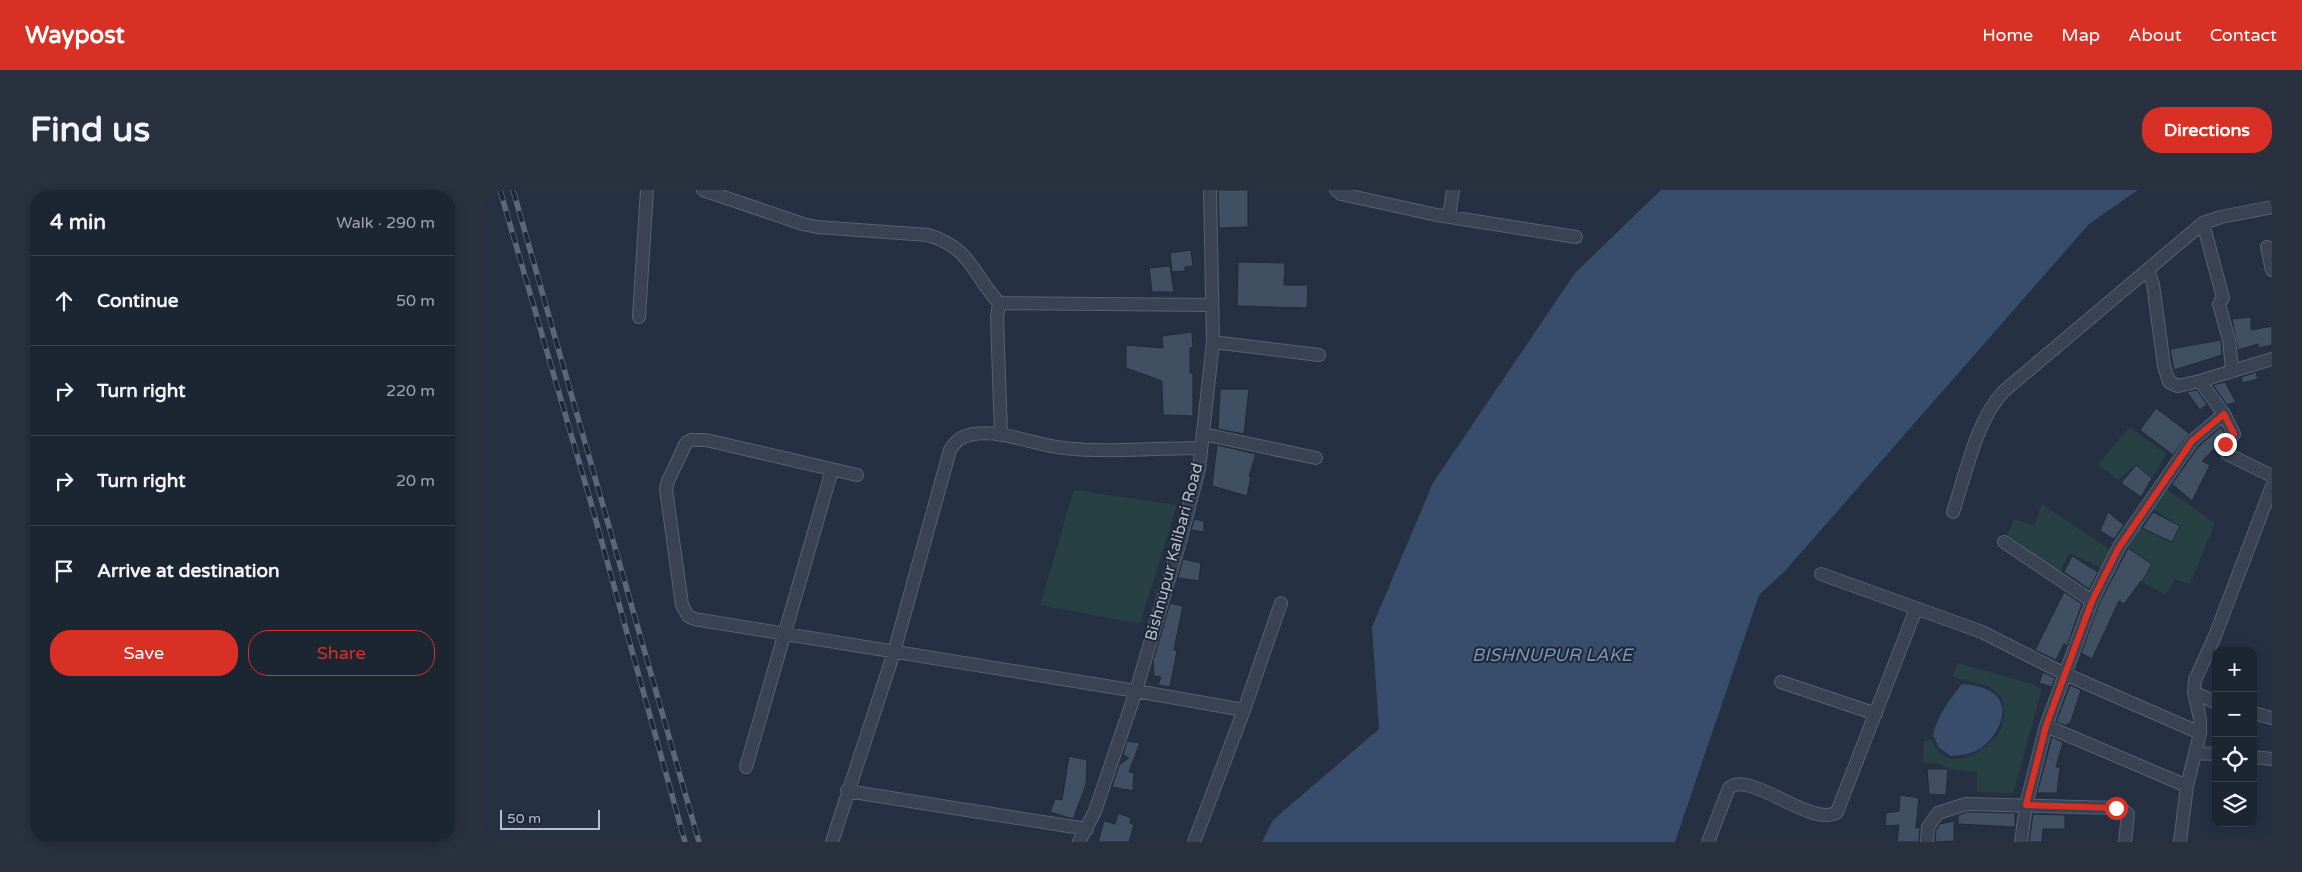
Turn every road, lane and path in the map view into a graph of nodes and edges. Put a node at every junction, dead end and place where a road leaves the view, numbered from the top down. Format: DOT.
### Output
graph roads {
  1 [pos="647,190"];
  2 [pos="703,190"];
  3 [pos="1210,190"];
  4 [pos="1336,190"];
  5 [pos="1453,190"];
  6 [pos="727,194"];
  7 [pos="2272,206"];
  8 [pos="1449,217"];
  9 [pos="2203,223"];
  10 [pos="1576,237"];
  11 [pos="2267,247"];
  12 [pos="2272,270"];
  13 [pos="2148,271"];
  14 [pos="999,303"];
  15 [pos="1212,305"];
  16 [pos="639,318"];
  17 [pos="1213,342"];
  18 [pos="1319,355"];
  19 [pos="2272,359"];
  20 [pos="2232,370"];
  21 [pos="2200,381"];
  22 [pos="2224,414"];
  23 [pos="1203,434"];
  24 [pos="1001,435"];
  25 [pos="1201,448"];
  26 [pos="1316,458"];
  27 [pos="832,470"];
  28 [pos="857,476"];
  29 [pos="2272,476"];
  30 [pos="2272,486"];
  31 [pos="1953,512"];
  32 [pos="2004,542"];
  33 [pos="1821,574"];
  34 [pos="2092,601"];
  35 [pos="1281,603"];
  36 [pos="1916,609"];
  37 [pos="785,633"];
  38 [pos="894,652"];
  39 [pos="2065,674"];
  40 [pos="1781,682"];
  41 [pos="1136,690"];
  42 [pos="2194,692"];
  43 [pos="2212,701"];
  44 [pos="1244,710"];
  45 [pos="1876,714"];
  46 [pos="2257,715"];
  47 [pos="2272,718"];
  48 [pos="2046,726"];
  49 [pos="2199,734"];
  50 [pos="2195,752"];
  51 [pos="2212,754"];
  52 [pos="2257,757"];
  53 [pos="2272,759"];
  54 [pos="746,767"];
  55 [pos="2187,786"];
  56 [pos="847,791"];
  57 [pos="2026,805"];
  58 [pos="1087,829"];
  59 [pos="832,842"];
  60 [pos="1079,842"];
  61 [pos="1194,842"];
  62 [pos="1708,842"];
  63 [pos="1927,842"];
  64 [pos="2021,842"];
  65 [pos="2125,842"];
  66 [pos="2180,842"];
  1 -- 16 [label="street"];
  2 -- 6 [label="street"];
  3 -- 15 [label="street, Bishnupur Kalibari Road"];
  4 -- 8 [label="street"];
  5 -- 8 [label="street"];
  6 -- 14 [label="street"];
  7 -- 9 [label="street"];
  8 -- 10 [label="street"];
  9 -- 13 [label="street"];
  9 -- 20 [label="street"];
  11 -- 12 [label="street"];
  13 -- 21 [label="street"];
  13 -- 31 [label="street"];
  14 -- 15 [label="street"];
  14 -- 24 [label="street"];
  15 -- 17 [label="street, Bishnupur Kalibari Road"];
  17 -- 18 [label="street"];
  17 -- 23 [label="street, Bishnupur Kalibari Road"];
  19 -- 20 [label="street"];
  20 -- 21 [label="street"];
  21 -- 22 [label="street"];
  22 -- 29 [label="street"];
  22 -- 34 [label="street"];
  23 -- 25 [label="street, Bishnupur Kalibari Road"];
  23 -- 26 [label="street"];
  24 -- 25 [label="street"];
  24 -- 38 [label="street"];
  25 -- 41 [label="street, Bishnupur Kalibari Road"];
  27 -- 28 [label="street"];
  27 -- 37 [label="street"];
  27 -- 37 [label="street"];
  30 -- 42 [label="street"];
  32 -- 34 [label="street"];
  33 -- 36 [label="street"];
  34 -- 39 [label="street"];
  35 -- 44 [label="street"];
  36 -- 39 [label="street"];
  36 -- 45 [label="street"];
  37 -- 38 [label="street"];
  37 -- 54 [label="street"];
  38 -- 41 [label="street"];
  38 -- 56 [label="street"];
  39 -- 48 [label="street"];
  39 -- 49 [label="street"];
  40 -- 45 [label="street"];
  41 -- 44 [label="street"];
  41 -- 58 [label="street, Bishnupur Kalibari Road"];
  42 -- 43 [label="street"];
  42 -- 49 [label="street"];
  44 -- 61 [label="street"];
  45 -- 62 [label="street"];
  46 -- 47 [label="street"];
  48 -- 55 [label="street"];
  48 -- 57 [label="street"];
  49 -- 50 [label="street"];
  50 -- 51 [label="street"];
  50 -- 55 [label="street"];
  52 -- 53 [label="street"];
  55 -- 66 [label="street"];
  56 -- 58 [label="street"];
  56 -- 59 [label="street"];
  57 -- 63 [label="street"];
  57 -- 64 [label="street"];
  57 -- 65 [label="street"];
  58 -- 60 [label="street, Bishnupur Kalibari Road"];
}
